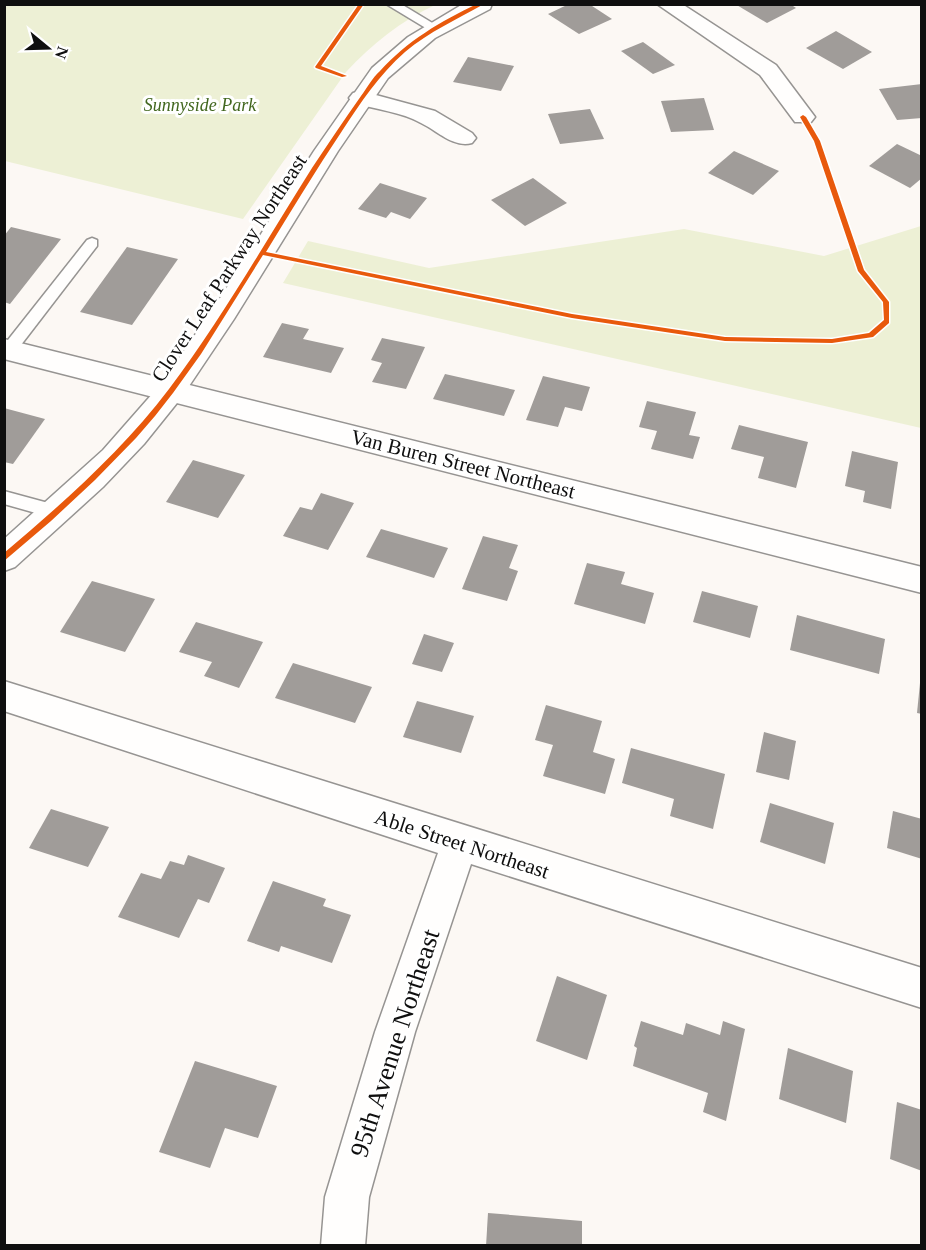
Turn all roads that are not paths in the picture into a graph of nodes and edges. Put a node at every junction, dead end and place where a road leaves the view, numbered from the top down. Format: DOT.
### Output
graph roads {
  1 [pos="392,4"];
  2 [pos="482,4"];
  3 [pos="667,4"];
  4 [pos="433,27"];
  5 [pos="361,98"];
  6 [pos="803,117"];
  7 [pos="464,138"];
  8 [pos="92,243"];
  9 [pos="7,350"];
  10 [pos="171,391"];
  11 [pos="4,497"];
  12 [pos="57,512"];
  13 [pos="4,558"];
  14 [pos="921,580"];
  15 [pos="4,696"];
  16 [pos="460,843"];
  17 [pos="921,988"];
  18 [pos="343,1245"];
  1 -- 4 [label="lane"];
  2 -- 4 [label="street, Clover Leaf Parkway Northeast"];
  3 -- 6 [label="street"];
  4 -- 5 [label="street, Clover Leaf Parkway Northeast"];
  5 -- 7 [label="street"];
  5 -- 10 [label="street, Clover Leaf Parkway Northeast"];
  8 -- 9 [label="lane"];
  9 -- 10 [label="street, Van Buren Street Northeast"];
  10 -- 12 [label="street, Clover Leaf Parkway Northeast"];
  10 -- 14 [label="street, Van Buren Street Northeast"];
  11 -- 12 [label="lane"];
  12 -- 13 [label="street, Clover Leaf Parkway Northeast"];
  15 -- 16 [label="street, Able Street Northeast"];
  16 -- 17 [label="street, Able Street Northeast"];
  16 -- 18 [label="street, 95th Avenue Northeast"];
}
